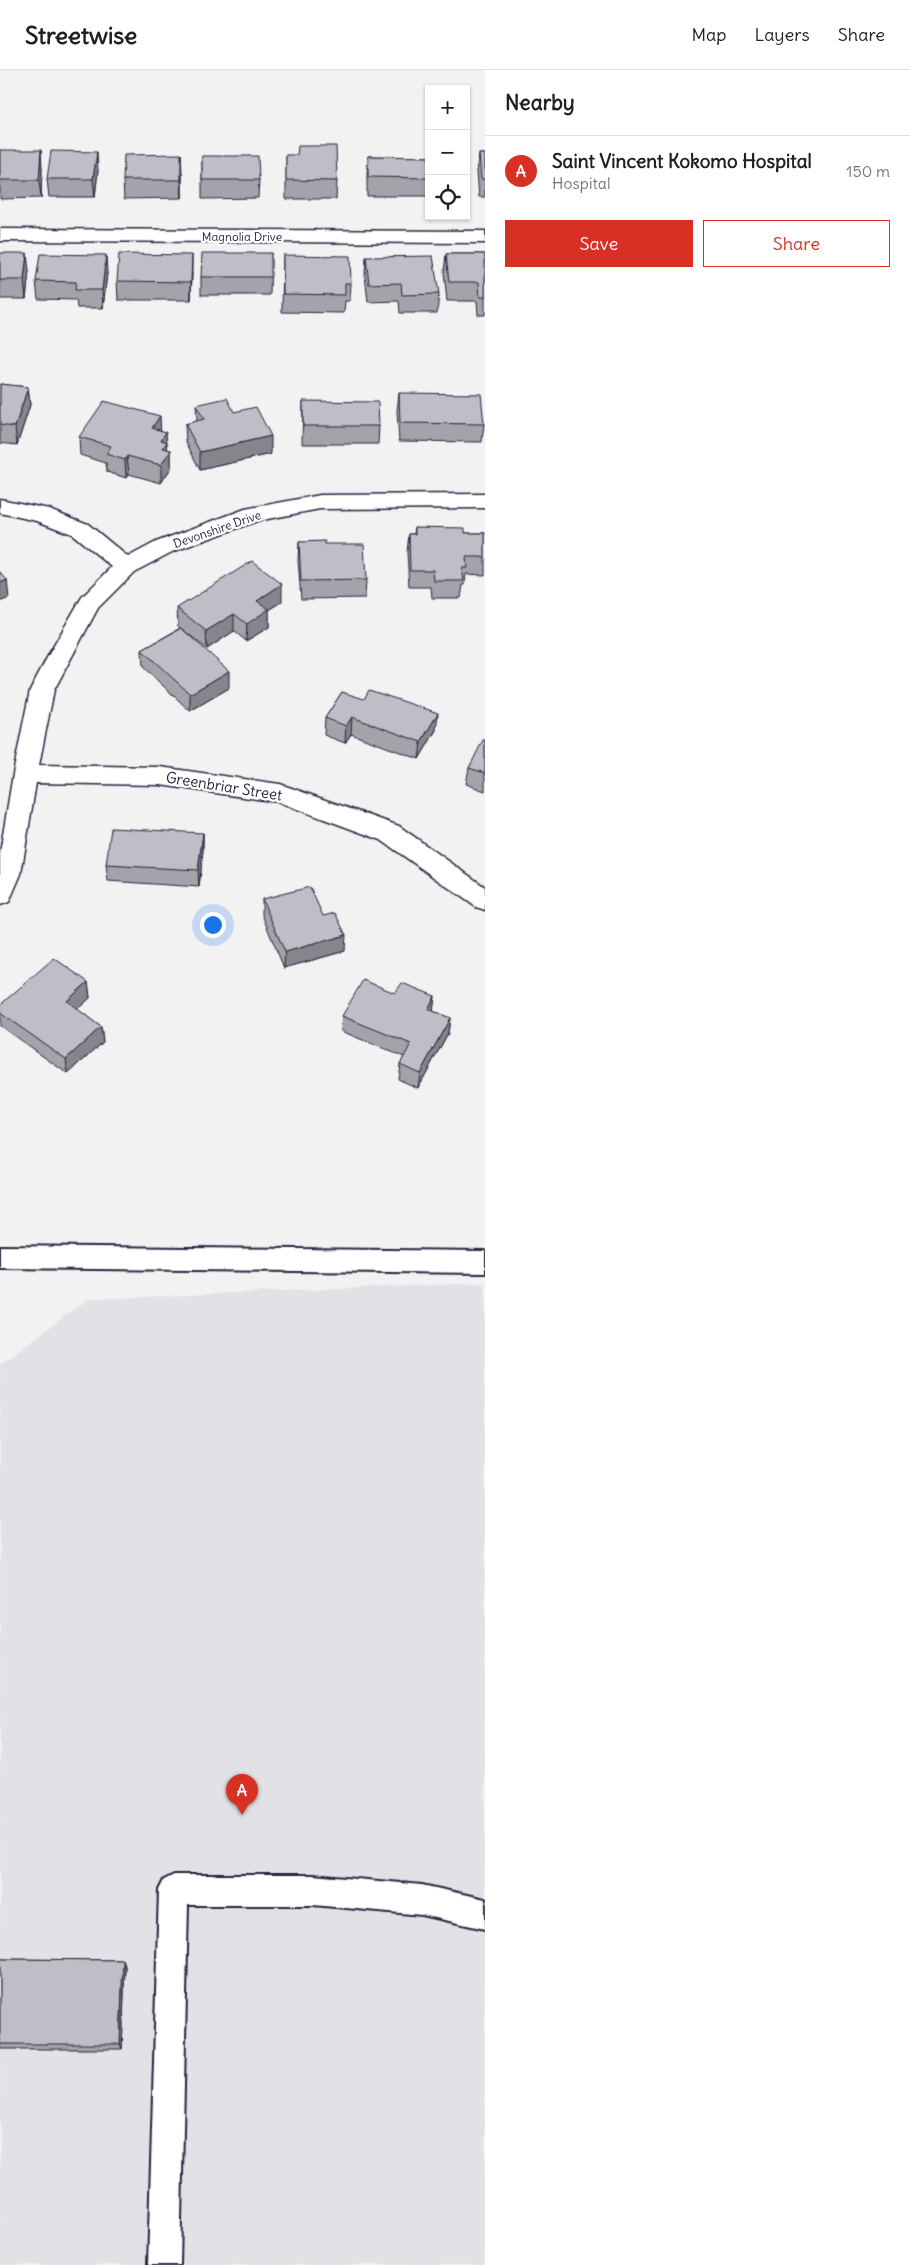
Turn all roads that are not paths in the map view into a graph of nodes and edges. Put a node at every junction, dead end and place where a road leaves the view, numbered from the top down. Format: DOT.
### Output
graph roads {
  1 [pos="0,235"];
  2 [pos="485,237"];
  3 [pos="485,500"];
  4 [pos="0,506"];
  5 [pos="126,567"];
  6 [pos="25,774"];
  7 [pos="0,895"];
  8 [pos="485,900"];
  9 [pos="0,1257"];
  10 [pos="485,1262"];
  11 [pos="485,1914"];
  12 [pos="164,2265"];
  1 -- 2 [label="street, Magnolia Drive"];
  3 -- 5 [label="street, Devonshire Drive"];
  4 -- 5 [label="street"];
  5 -- 6 [label="street, Devonshire Drive"];
  6 -- 7 [label="street, Devonshire Drive"];
  6 -- 8 [label="street, Greenbriar Street"];
  9 -- 10 [label="lane"];
  11 -- 12 [label="lane"];
}
